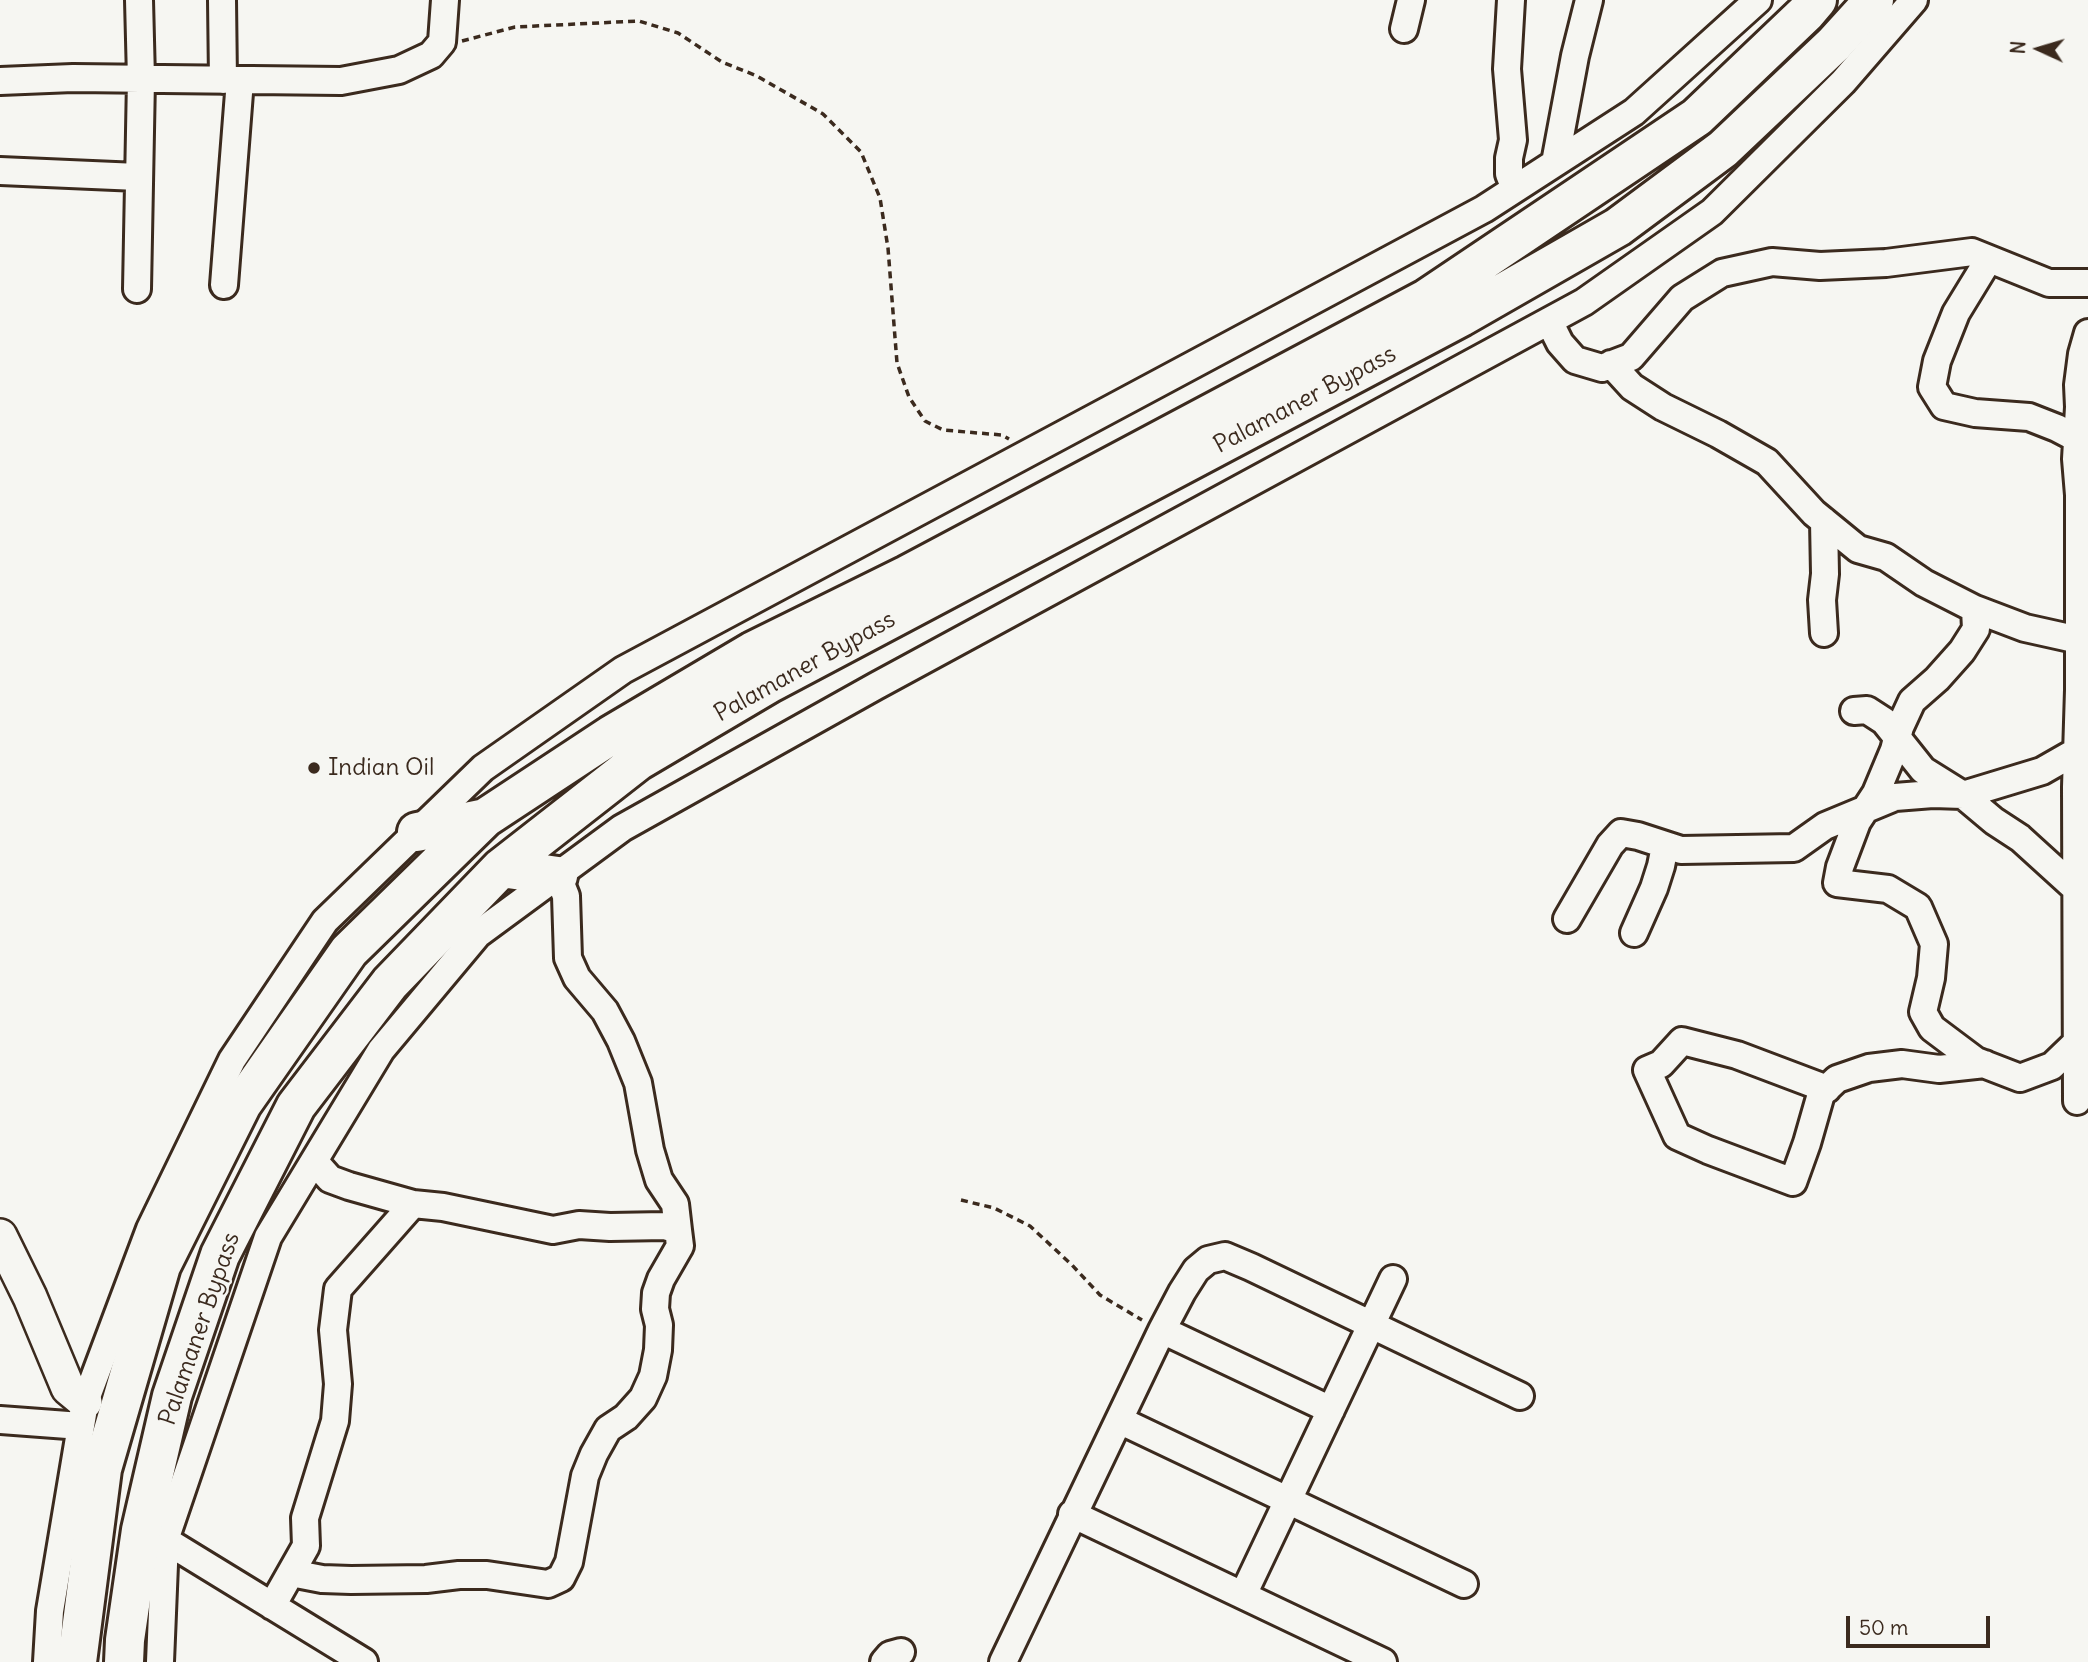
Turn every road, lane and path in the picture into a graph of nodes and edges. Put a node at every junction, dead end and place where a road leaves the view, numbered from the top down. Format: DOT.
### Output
graph roads {
  1 [pos="139,0"];
  2 [pos="222,0"];
  3 [pos="445,0"];
  4 [pos="1411,0"];
  5 [pos="1511,0"];
  6 [pos="1589,0"];
  7 [pos="1817,0"];
  8 [pos="1874,0"];
  9 [pos="1914,0"];
  10 [pos="1753,1"];
  11 [pos="1404,29"];
  12 [pos="442,42"];
  13 [pos="141,79"];
  14 [pos="232,80"];
  15 [pos="0,81"];
  16 [pos="1555,163"];
  17 [pos="0,171"];
  18 [pos="138,177"];
  19 [pos="1516,189"];
  20 [pos="1989,259"];
  21 [pos="2088,283"];
  22 [pos="225,285"];
  23 [pos="136,289"];
  24 [pos="1549,321"];
  25 [pos="2088,333"];
  26 [pos="1611,364"];
  27 [pos="2077,418"];
  28 [pos="1024,456"];
  29 [pos="1824,521"];
  30 [pos="1975,609"];
  31 [pos="1824,633"];
  32 [pos="2079,640"];
  33 [pos="1854,711"];
  34 [pos="1897,738"];
  35 [pos="2077,751"];
  36 [pos="1963,795"];
  37 [pos="1865,810"];
  38 [pos="485,818"];
  39 [pos="417,832"];
  40 [pos="1665,846"];
  41 [pos="501,868"];
  42 [pos="558,876"];
  43 [pos="2075,888"];
  44 [pos="1567,919"];
  45 [pos="1634,933"];
  46 [pos="2078,1041"];
  47 [pos="1985,1064"];
  48 [pos="1827,1089"];
  49 [pos="2077,1101"];
  50 [pos="314,1161"];
  51 [pos="961,1200"];
  52 [pos="413,1204"];
  53 [pos="678,1230"];
  54 [pos="0,1236"];
  55 [pos="1392,1279"];
  56 [pos="1371,1325"];
  57 [pos="1162,1330"];
  58 [pos="1520,1396"];
  59 [pos="1331,1410"];
  60 [pos="83,1414"];
  61 [pos="0,1420"];
  62 [pos="1119,1420"];
  63 [pos="1288,1500"];
  64 [pos="1072,1514"];
  65 [pos="166,1540"];
  66 [pos="291,1573"];
  67 [pos="1464,1584"];
  68 [pos="1243,1595"];
  69 [pos="272,1606"];
  70 [pos="47,1662"];
  71 [pos="77,1662"];
  72 [pos="124,1662"];
  73 [pos="160,1662"];
  74 [pos="364,1662"];
  75 [pos="1003,1662"];
  76 [pos="1383,1662"];
  1 -- 13 [label="street"];
  2 -- 14 [label="street"];
  3 -- 12 [label="street"];
  4 -- 11 [label="street"];
  5 -- 19 [label="street"];
  6 -- 16 [label="street"];
  7 -- 38 [label="highway, Palamaner Bypass"];
  8 -- 41 [label="highway, Palamaner Bypass"];
  9 -- 24 [label="street"];
  10 -- 16 [label="street"];
  12 -- 14 [label="street"];
  12 -- 28 [label="path"];
  13 -- 14 [label="street"];
  13 -- 15 [label="street"];
  13 -- 18 [label="street"];
  14 -- 22 [label="street"];
  16 -- 19 [label="street"];
  17 -- 18 [label="street"];
  18 -- 23 [label="street"];
  19 -- 28 [label="street"];
  20 -- 21 [label="street"];
  20 -- 26 [label="street"];
  20 -- 27 [label="street"];
  24 -- 26 [label="street"];
  24 -- 42 [label="street"];
  25 -- 27 [label="street"];
  26 -- 29 [label="street"];
  27 -- 32 [label="street"];
  28 -- 39 [label="street"];
  29 -- 30 [label="street"];
  29 -- 31 [label="street"];
  30 -- 32 [label="street"];
  30 -- 34 [label="street"];
  32 -- 35 [label="street"];
  33 -- 34 [label="street"];
  34 -- 36 [label="street"];
  34 -- 37 [label="street"];
  35 -- 36 [label="street"];
  35 -- 43 [label="street"];
  36 -- 37 [label="street"];
  36 -- 43 [label="street"];
  37 -- 40 [label="street"];
  37 -- 47 [label="street"];
  38 -- 39 [label="highway"];
  38 -- 71 [label="highway, Palamaner Bypass"];
  39 -- 60 [label="street"];
  40 -- 44 [label="street"];
  40 -- 45 [label="street"];
  41 -- 42 [label="highway"];
  41 -- 72 [label="highway, Palamaner Bypass"];
  42 -- 50 [label="street"];
  42 -- 53 [label="street"];
  43 -- 46 [label="street"];
  46 -- 47 [label="street"];
  46 -- 49 [label="street"];
  47 -- 48 [label="street"];
  48 -- 48 [label="street"];
  50 -- 52 [label="street"];
  50 -- 65 [label="street"];
  51 -- 57 [label="path"];
  52 -- 53 [label="street"];
  52 -- 66 [label="street"];
  53 -- 66 [label="street"];
  54 -- 60 [label="main road"];
  55 -- 56 [label="street"];
  56 -- 57 [label="street"];
  56 -- 58 [label="street"];
  56 -- 59 [label="street"];
  57 -- 59 [label="street"];
  57 -- 62 [label="street"];
  59 -- 63 [label="street"];
  60 -- 61 [label="street"];
  60 -- 70 [label="street"];
  62 -- 63 [label="street"];
  62 -- 64 [label="street"];
  63 -- 67 [label="street"];
  63 -- 68 [label="street"];
  64 -- 68 [label="street"];
  64 -- 75 [label="street"];
  65 -- 69 [label="street"];
  65 -- 73 [label="street"];
  66 -- 69 [label="street"];
  68 -- 76 [label="street"];
  69 -- 74 [label="street"];
}
